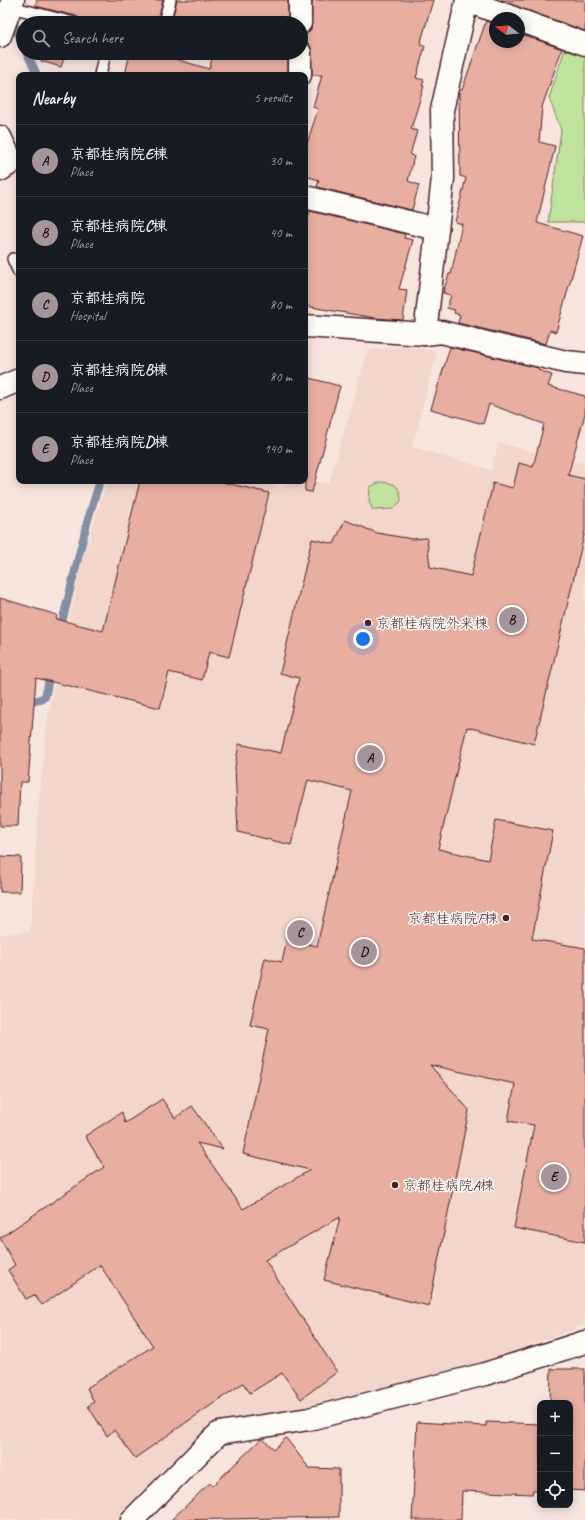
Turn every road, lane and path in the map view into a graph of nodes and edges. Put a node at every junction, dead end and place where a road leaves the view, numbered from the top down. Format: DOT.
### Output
graph roads {
  1 [pos="170,0"];
  2 [pos="300,0"];
  3 [pos="467,0"];
  4 [pos="12,3"];
  5 [pos="498,12"];
  6 [pos="52,16"];
  7 [pos="166,16"];
  8 [pos="300,16"];
  9 [pos="525,22"];
  10 [pos="0,36"];
  11 [pos="585,44"];
  12 [pos="103,60"];
  13 [pos="300,60"];
  14 [pos="101,72"];
  15 [pos="300,72"];
  16 [pos="0,136"];
  17 [pos="0,170"];
  18 [pos="308,198"];
  19 [pos="437,229"];
  20 [pos="13,259"];
  21 [pos="16,266"];
  22 [pos="308,326"];
  23 [pos="425,334"];
  24 [pos="585,364"];
  25 [pos="16,381"];
  26 [pos="0,388"];
  27 [pos="585,1342"];
  28 [pos="132,1520"];
  1 -- 7 [label="lane"];
  2 -- 8 [label="street"];
  3 -- 5 [label="street"];
  3 -- 19 [label="street"];
  4 -- 6 [label="lane"];
  4 -- 10 [label="street"];
  9 -- 11 [label="street"];
  12 -- 14 [label="lane"];
  13 -- 15 [label="street"];
  16 -- 17 [label="street"];
  18 -- 19 [label="street"];
  19 -- 23 [label="street"];
  20 -- 21 [label="lane"];
  22 -- 23 [label="street"];
  23 -- 24 [label="street"];
  25 -- 26 [label="street"];
  27 -- 28 [label="street"];
}
